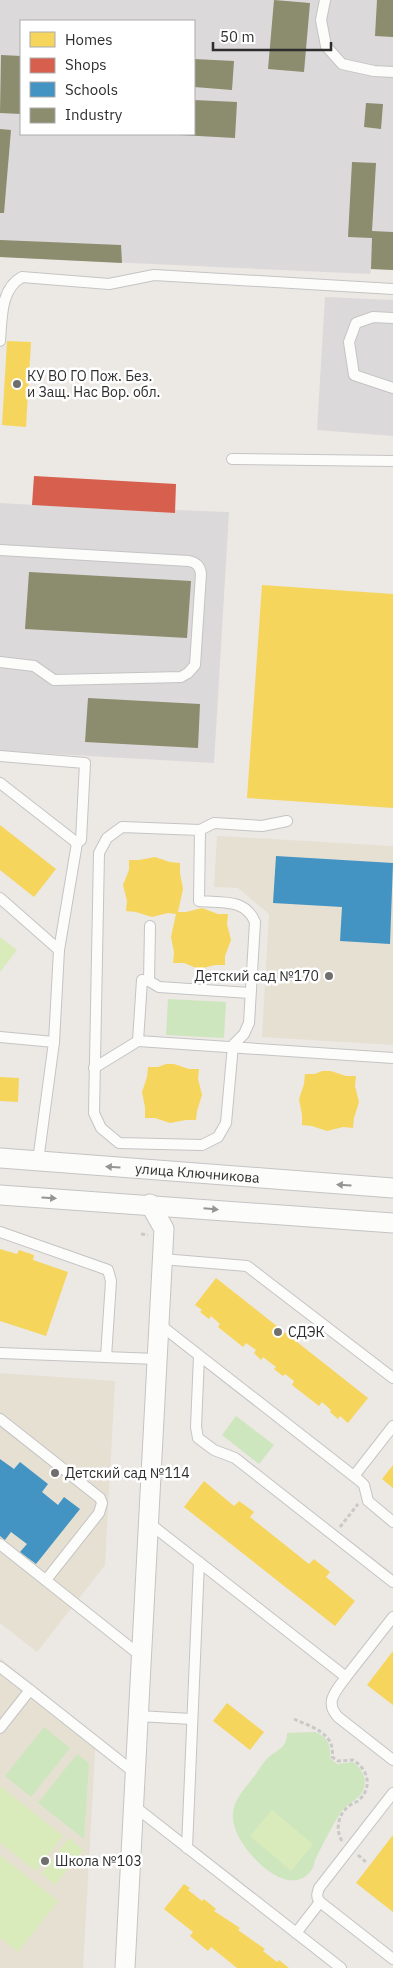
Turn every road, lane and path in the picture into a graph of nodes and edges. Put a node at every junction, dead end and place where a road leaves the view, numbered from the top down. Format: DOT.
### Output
graph roads {
  1 [pos="324,0"];
  2 [pos="393,72"];
  3 [pos="393,289"];
  4 [pos="393,318"];
  5 [pos="0,342"];
  6 [pos="393,388"];
  7 [pos="232,459"];
  8 [pos="393,461"];
  9 [pos="0,550"];
  10 [pos="0,662"];
  11 [pos="0,756"];
  12 [pos="0,783"];
  13 [pos="287,821"];
  14 [pos="200,830"];
  15 [pos="77,843"];
  16 [pos="0,898"];
  17 [pos="150,926"];
  18 [pos="59,950"];
  19 [pos="149,981"];
  20 [pos="250,993"];
  21 [pos="0,1037"];
  22 [pos="138,1041"];
  23 [pos="54,1042"];
  24 [pos="233,1047"];
  25 [pos="393,1058"];
  26 [pos="94,1068"];
  27 [pos="0,1158"];
  28 [pos="38,1161"];
  29 [pos="393,1188"];
  30 [pos="0,1195"];
  31 [pos="150,1204"];
  32 [pos="184,1207"];
  33 [pos="393,1223"];
  34 [pos="164,1229"];
  35 [pos="0,1232"];
  36 [pos="162,1259"];
  37 [pos="159,1324"];
  38 [pos="0,1353"];
  39 [pos="199,1356"];
  40 [pos="106,1357"];
  41 [pos="157,1359"];
  42 [pos="393,1378"];
  43 [pos="0,1419"];
  44 [pos="393,1426"];
  45 [pos="354,1476"];
  46 [pos="366,1494"];
  47 [pos="393,1522"];
  48 [pos="148,1523"];
  49 [pos="334,1535"];
  50 [pos="0,1544"];
  51 [pos="199,1562"];
  52 [pos="46,1580"];
  53 [pos="393,1582"];
  54 [pos="393,1617"];
  55 [pos="142,1656"];
  56 [pos="0,1667"];
  57 [pos="346,1677"];
  58 [pos="30,1690"];
  59 [pos="138,1716"];
  60 [pos="192,1719"];
  61 [pos="294,1719"];
  62 [pos="0,1728"];
  63 [pos="393,1760"];
  64 [pos="136,1773"];
  65 [pos="393,1793"];
  66 [pos="134,1806"];
  67 [pos="343,1843"];
  68 [pos="187,1848"];
  69 [pos="320,1902"];
  70 [pos="296,1933"];
  71 [pos="393,1959"];
  72 [pos="125,1968"];
  73 [pos="341,1968"];
  1 -- 2 [label="lane"];
  3 -- 5 [label="lane"];
  4 -- 6 [label="lane"];
  7 -- 8 [label="lane"];
  9 -- 10 [label="lane"];
  11 -- 15 [label="lane"];
  12 -- 15 [label="lane"];
  13 -- 14 [label="lane"];
  14 -- 20 [label="lane"];
  14 -- 26 [label="lane"];
  15 -- 18 [label="lane"];
  16 -- 18 [label="lane"];
  17 -- 19 [label="lane"];
  18 -- 23 [label="lane"];
  19 -- 20 [label="lane"];
  19 -- 22 [label="lane"];
  20 -- 24 [label="lane"];
  21 -- 23 [label="lane"];
  22 -- 24 [label="lane"];
  22 -- 26 [label="lane"];
  23 -- 28 [label="lane"];
  24 -- 25 [label="lane"];
  24 -- 26 [label="lane"];
  27 -- 28 [label="street, улица Ключникова"];
  29 -- 28 [label="street, улица Ключникова, one-way"];
  30 -- 31 [label="street, one-way"];
  31 -- 32 [label="street"];
  31 -- 34 [label="street"];
  32 -- 33 [label="street, one-way"];
  32 -- 34 [label="street"];
  34 -- 36 [label="street"];
  35 -- 40 [label="lane"];
  36 -- 37 [label="street"];
  36 -- 42 [label="lane"];
  37 -- 39 [label="lane"];
  37 -- 41 [label="street"];
  38 -- 40 [label="lane"];
  39 -- 45 [label="lane"];
  39 -- 49 [label="lane"];
  40 -- 41 [label="lane"];
  41 -- 48 [label="street"];
  43 -- 52 [label="lane"];
  44 -- 45 [label="lane"];
  45 -- 46 [label="lane"];
  46 -- 47 [label="lane"];
  46 -- 49 [label="path"];
  48 -- 51 [label="lane"];
  48 -- 55 [label="street"];
  49 -- 53 [label="lane"];
  50 -- 52 [label="lane"];
  51 -- 57 [label="lane"];
  51 -- 60 [label="lane"];
  52 -- 55 [label="lane"];
  54 -- 57 [label="lane"];
  55 -- 59 [label="street"];
  56 -- 58 [label="lane"];
  57 -- 63 [label="lane"];
  58 -- 62 [label="lane"];
  58 -- 64 [label="lane"];
  59 -- 60 [label="lane"];
  59 -- 64 [label="street"];
  60 -- 68 [label="lane"];
  61 -- 67 [label="path"];
  64 -- 66 [label="street"];
  65 -- 69 [label="lane"];
  66 -- 68 [label="lane"];
  66 -- 72 [label="street"];
  68 -- 70 [label="lane"];
  69 -- 70 [label="lane"];
  69 -- 71 [label="lane"];
  70 -- 73 [label="lane"];
}
